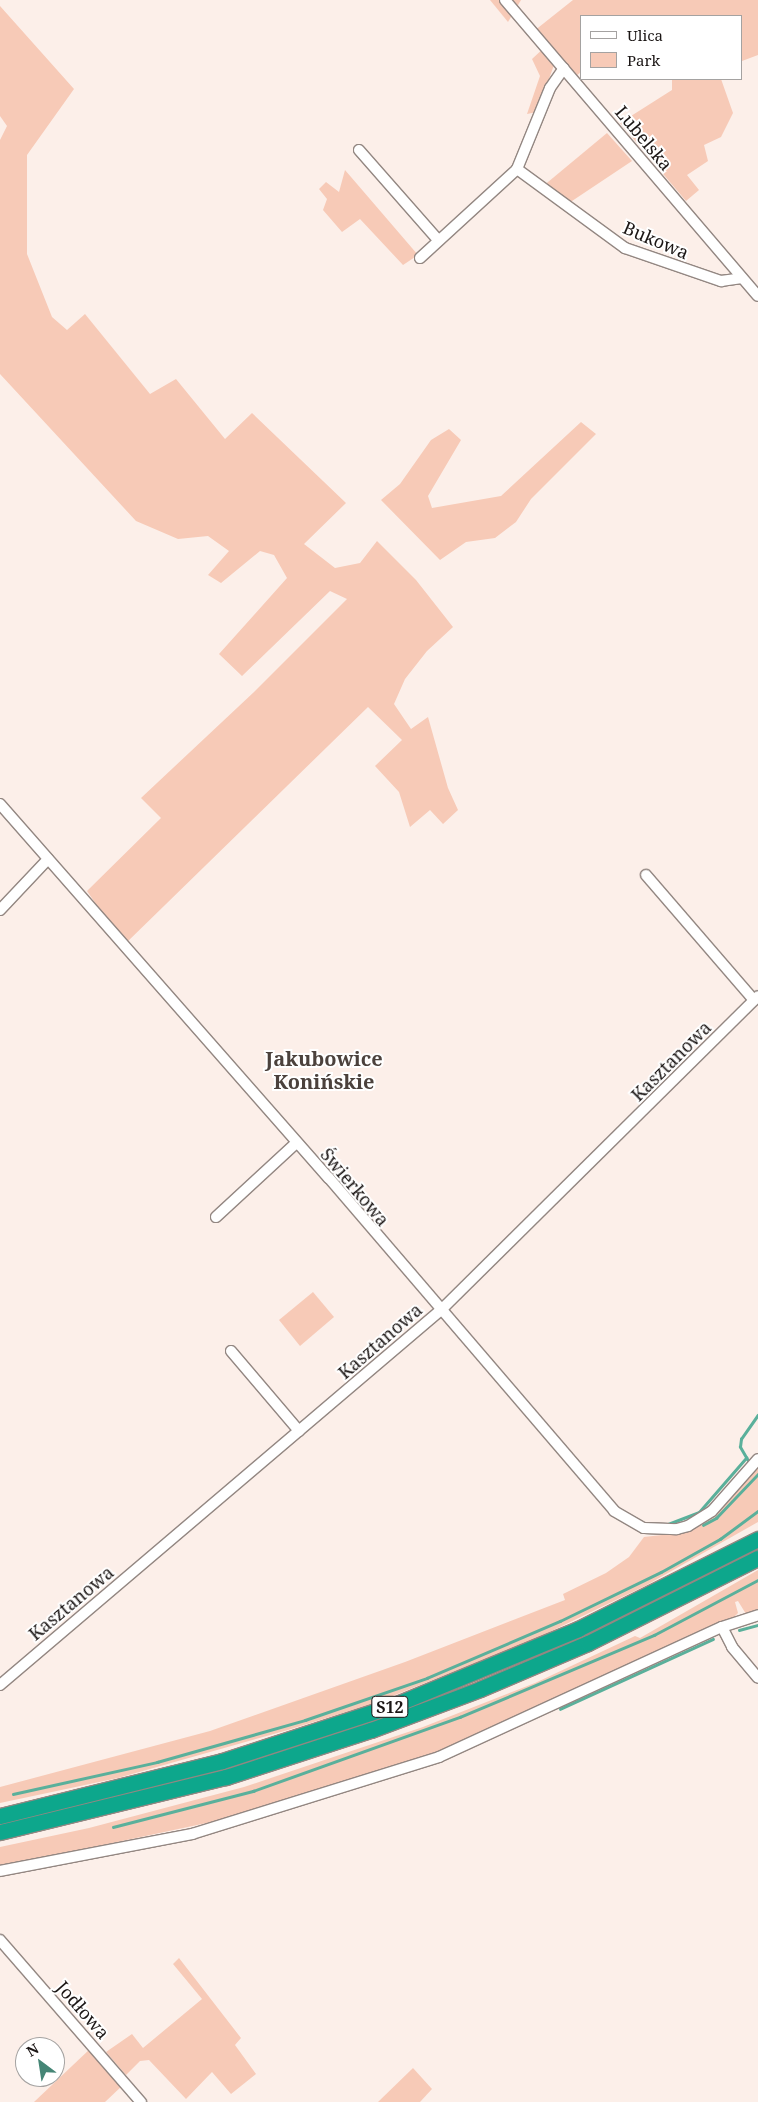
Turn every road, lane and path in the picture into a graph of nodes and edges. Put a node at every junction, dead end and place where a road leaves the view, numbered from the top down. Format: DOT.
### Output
graph roads {
  1 [pos="505,0"];
  2 [pos="564,68"];
  3 [pos="359,150"];
  4 [pos="517,169"];
  5 [pos="438,240"];
  6 [pos="420,258"];
  7 [pos="742,278"];
  8 [pos="758,295"];
  9 [pos="0,804"];
  10 [pos="48,859"];
  11 [pos="646,875"];
  12 [pos="0,910"];
  13 [pos="756,998"];
  14 [pos="295,1144"];
  15 [pos="216,1217"];
  16 [pos="441,1310"];
  17 [pos="231,1351"];
  18 [pos="299,1431"];
  19 [pos="758,1459"];
  20 [pos="758,1539"];
  21 [pos="758,1558"];
  22 [pos="758,1614"];
  23 [pos="722,1627"];
  24 [pos="758,1678"];
  25 [pos="0,1685"];
  26 [pos="0,1816"];
  27 [pos="0,1832"];
  28 [pos="0,1871"];
  29 [pos="0,1940"];
  30 [pos="142,2102"];
  1 -- 2 [label="street, Lubelska"];
  2 -- 4 [label="street"];
  2 -- 7 [label="street, Lubelska"];
  3 -- 5 [label="street"];
  4 -- 5 [label="street"];
  4 -- 7 [label="street, Bukowa"];
  5 -- 6 [label="street"];
  7 -- 8 [label="street, Lubelska"];
  9 -- 10 [label="street, Świerkowa"];
  10 -- 12 [label="street"];
  10 -- 14 [label="street, Świerkowa"];
  11 -- 13 [label="street"];
  13 -- 16 [label="street, Kasztanowa"];
  14 -- 15 [label="street"];
  14 -- 16 [label="street, Świerkowa"];
  16 -- 18 [label="street, Kasztanowa"];
  16 -- 19 [label="street, Świerkowa"];
  17 -- 18 [label="street"];
  18 -- 25 [label="street, Kasztanowa"];
  20 -- 26 [label="highway, S12"];
  21 -- 27 [label="highway, S12"];
  22 -- 23 [label="street"];
  23 -- 24 [label="street"];
  23 -- 28 [label="street"];
  29 -- 30 [label="street, Jodłowa"];
}
